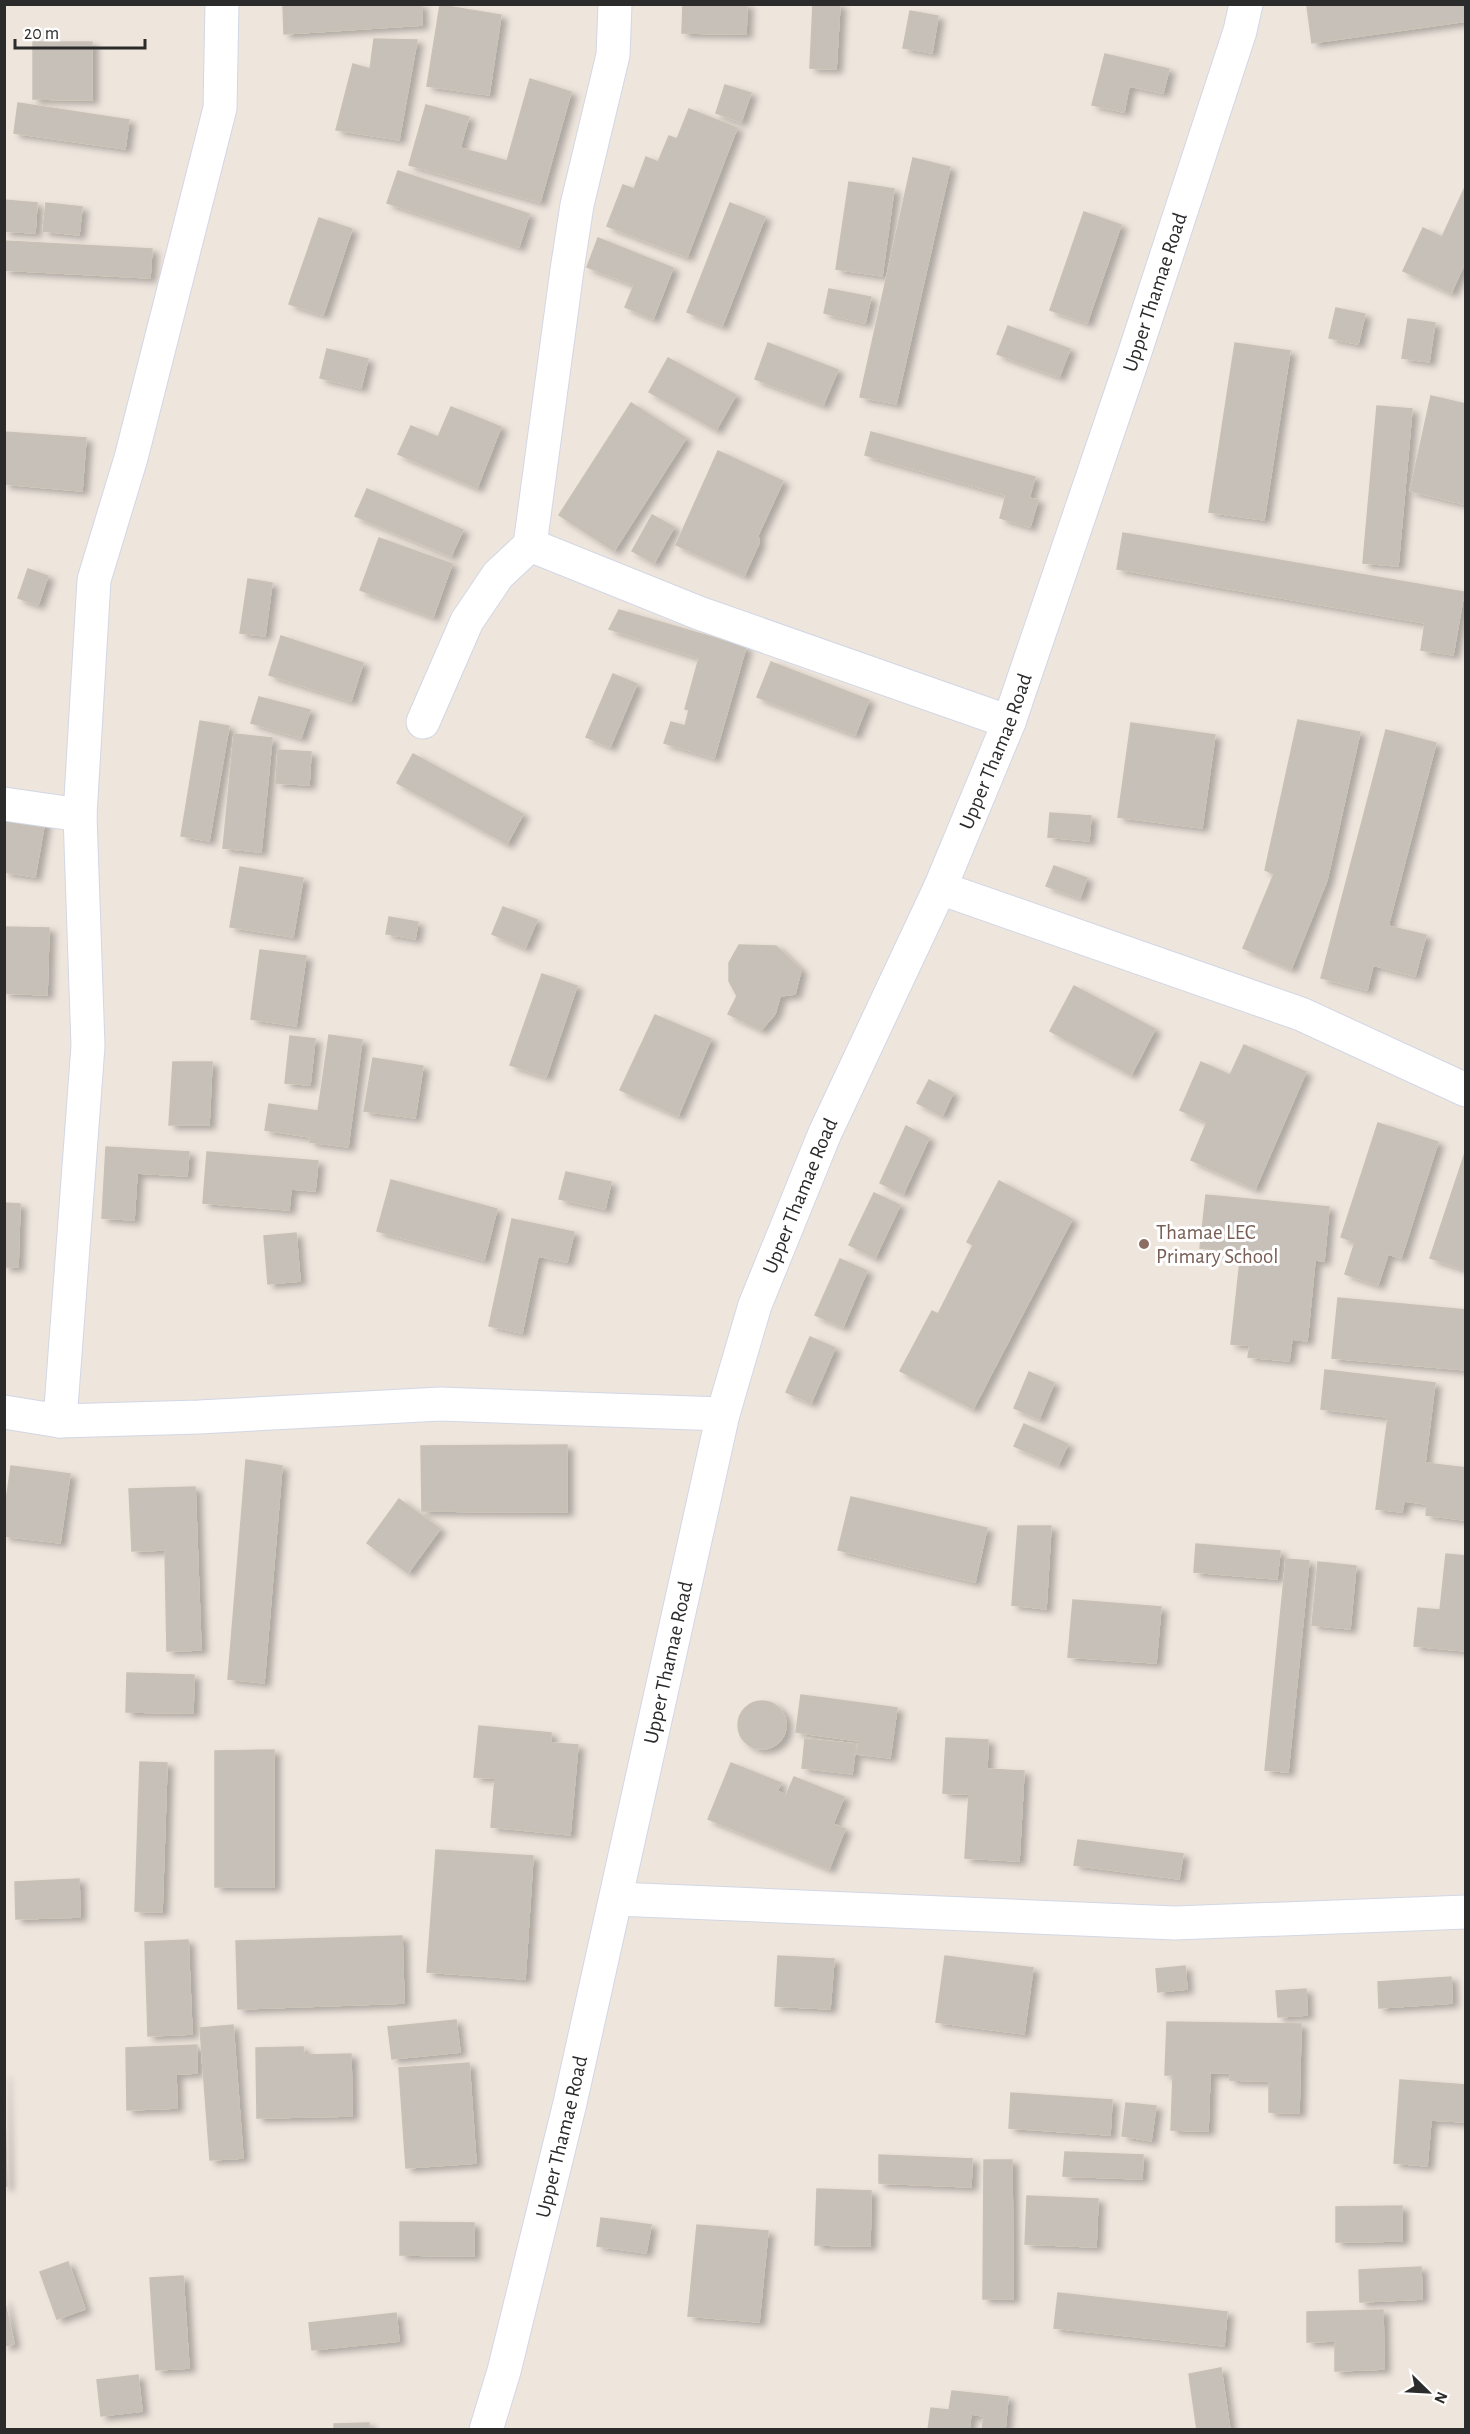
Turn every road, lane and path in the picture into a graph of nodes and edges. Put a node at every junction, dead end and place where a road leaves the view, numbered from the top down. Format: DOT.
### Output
graph roads {
  1 [pos="222,4"];
  2 [pos="615,4"];
  3 [pos="1246,4"];
  4 [pos="530,545"];
  5 [pos="423,722"];
  6 [pos="1009,722"];
  7 [pos="4,804"];
  8 [pos="80,815"];
  9 [pos="940,888"];
  10 [pos="1466,1090"];
  11 [pos="4,1412"];
  12 [pos="723,1414"];
  13 [pos="60,1421"];
  14 [pos="616,1899"];
  15 [pos="1466,1912"];
  16 [pos="486,2430"];
  1 -- 8 [label="street"];
  2 -- 4 [label="street"];
  3 -- 6 [label="street, Upper Thamae Road"];
  4 -- 5 [label="street"];
  4 -- 6 [label="street"];
  6 -- 9 [label="street, Upper Thamae Road"];
  7 -- 8 [label="street"];
  8 -- 13 [label="street"];
  9 -- 10 [label="street"];
  9 -- 12 [label="street, Upper Thamae Road"];
  11 -- 13 [label="street"];
  12 -- 13 [label="street"];
  12 -- 14 [label="street, Upper Thamae Road"];
  14 -- 15 [label="street"];
  14 -- 16 [label="street, Upper Thamae Road"];
}
